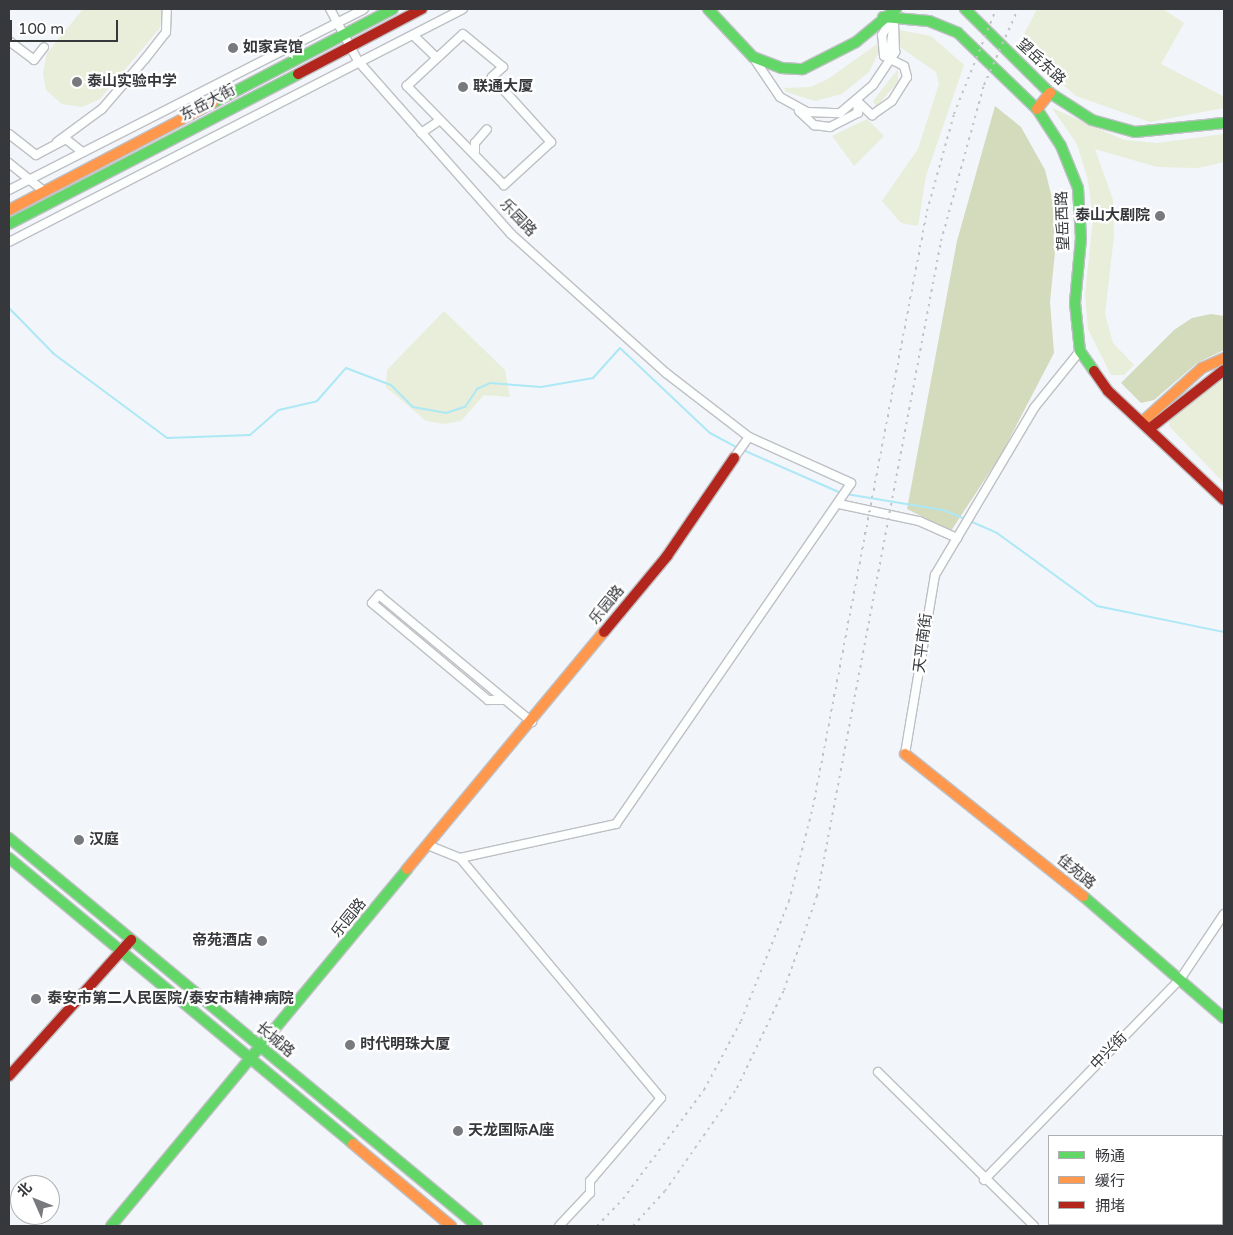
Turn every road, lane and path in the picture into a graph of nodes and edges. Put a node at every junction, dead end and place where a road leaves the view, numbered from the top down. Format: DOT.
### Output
graph roads {
  1 [pos="167,9"];
  2 [pos="330,9"];
  3 [pos="364,9"];
  4 [pos="392,9"];
  5 [pos="422,9"];
  6 [pos="463,9"];
  7 [pos="708,9"];
  8 [pos="965,9"];
  9 [pos="896,11"];
  10 [pos="340,22"];
  11 [pos="342,35"];
  12 [pos="414,35"];
  13 [pos="9,41"];
  14 [pos="44,47"];
  15 [pos="348,48"];
  16 [pos="753,57"];
  17 [pos="437,58"];
  18 [pos="889,60"];
  19 [pos="358,61"];
  20 [pos="1050,93"];
  21 [pos="786,100"];
  22 [pos="857,101"];
  23 [pos="1037,109"];
  24 [pos="439,121"];
  25 [pos="1224,123"];
  26 [pos="487,129"];
  27 [pos="74,131"];
  28 [pos="421,133"];
  29 [pos="9,134"];
  30 [pos="66,139"];
  31 [pos="12,141"];
  32 [pos="57,142"];
  33 [pos="82,152"];
  34 [pos="475,152"];
  35 [pos="9,164"];
  36 [pos="28,180"];
  37 [pos="9,190"];
  38 [pos="45,192"];
  39 [pos="9,210"];
  40 [pos="9,224"];
  41 [pos="9,242"];
  42 [pos="1080,351"];
  43 [pos="1224,358"];
  44 [pos="1224,370"];
  45 [pos="1146,425"];
  46 [pos="747,440"];
  47 [pos="734,458"];
  48 [pos="1224,500"];
  49 [pos="841,501"];
  50 [pos="957,538"];
  51 [pos="504,700"];
  52 [pos="532,722"];
  53 [pos="905,754"];
  54 [pos="9,838"];
  55 [pos="430,846"];
  56 [pos="9,858"];
  57 [pos="460,858"];
  58 [pos="1224,914"];
  59 [pos="131,940"];
  60 [pos="121,951"];
  61 [pos="1181,978"];
  62 [pos="1224,1018"];
  63 [pos="261,1049"];
  64 [pos="250,1063"];
  65 [pos="878,1072"];
  66 [pos="9,1076"];
  67 [pos="984,1180"];
  68 [pos="111,1226"];
  69 [pos="451,1226"];
  70 [pos="477,1226"];
  71 [pos="558,1226"];
  72 [pos="1034,1226"];
  1 -- 27 [label="street"];
  2 -- 10 [label="street"];
  3 -- 10 [label="street"];
  4 -- 11 [label="main road, 东岳大街"];
  5 -- 15 [label="main road, 东岳大街"];
  6 -- 12 [label="street"];
  7 -- 16 [label="main road, 望岳西路"];
  8 -- 20 [label="main road, 望岳东路"];
  9 -- 16 [label="main road, 望岳西路"];
  9 -- 18 [label="street"];
  9 -- 23 [label="main road, 望岳西路"];
  10 -- 11 [label="street, 乐园路"];
  10 -- 33 [label="street"];
  11 -- 15 [label="street, 乐园路"];
  11 -- 38 [label="main road, 东岳大街"];
  12 -- 17 [label="street"];
  12 -- 19 [label="street"];
  13 -- 14 [label="street"];
  15 -- 19 [label="street, 乐园路"];
  15 -- 40 [label="main road, 东岳大街"];
  16 -- 21 [label="street"];
  17 -- 24 [label="street"];
  17 -- 34 [label="street"];
  18 -- 22 [label="street"];
  18 -- 22 [label="street"];
  19 -- 28 [label="street, 乐园路"];
  19 -- 41 [label="street"];
  20 -- 23 [label="main road"];
  20 -- 25 [label="main road, 望岳东路"];
  21 -- 22 [label="street"];
  21 -- 22 [label="street"];
  23 -- 42 [label="main road, 望岳西路"];
  24 -- 28 [label="street"];
  24 -- 34 [label="street"];
  26 -- 34 [label="street"];
  27 -- 30 [label="street"];
  27 -- 32 [label="street"];
  28 -- 46 [label="street, 乐园路"];
  29 -- 31 [label="street"];
  30 -- 32 [label="street"];
  30 -- 33 [label="street"];
  31 -- 32 [label="street"];
  33 -- 36 [label="street"];
  35 -- 36 [label="street"];
  36 -- 37 [label="street"];
  36 -- 38 [label="street"];
  38 -- 39 [label="main road, 东岳大街"];
  42 -- 45 [label="main road, 望岳西路"];
  42 -- 50 [label="street, 天平南街"];
  43 -- 45 [label="main road"];
  44 -- 45 [label="main road"];
  45 -- 48 [label="main road, 望岳西路"];
  46 -- 47 [label="street, 乐园路"];
  46 -- 49 [label="street"];
  47 -- 52 [label="main road, 乐园路"];
  49 -- 50 [label="street"];
  49 -- 57 [label="street"];
  50 -- 53 [label="street, 天平南街"];
  51 -- 51 [label="street"];
  51 -- 52 [label="street"];
  52 -- 55 [label="main road, 乐园路"];
  53 -- 61 [label="main road, 佳苑路"];
  54 -- 59 [label="main road, 长城路"];
  55 -- 57 [label="street"];
  55 -- 63 [label="main road, 乐园路"];
  56 -- 60 [label="main road"];
  57 -- 71 [label="street"];
  58 -- 61 [label="street, 中兴街"];
  59 -- 60 [label="main road"];
  59 -- 63 [label="main road, 长城路"];
  60 -- 64 [label="main road"];
  60 -- 66 [label="main road"];
  61 -- 62 [label="main road, 佳苑路"];
  61 -- 67 [label="street, 中兴街"];
  63 -- 64 [label="main road, 乐园路"];
  63 -- 70 [label="main road, 长城路"];
  64 -- 68 [label="main road, 乐园路"];
  64 -- 69 [label="main road"];
  65 -- 67 [label="street"];
  67 -- 72 [label="street"];
}
